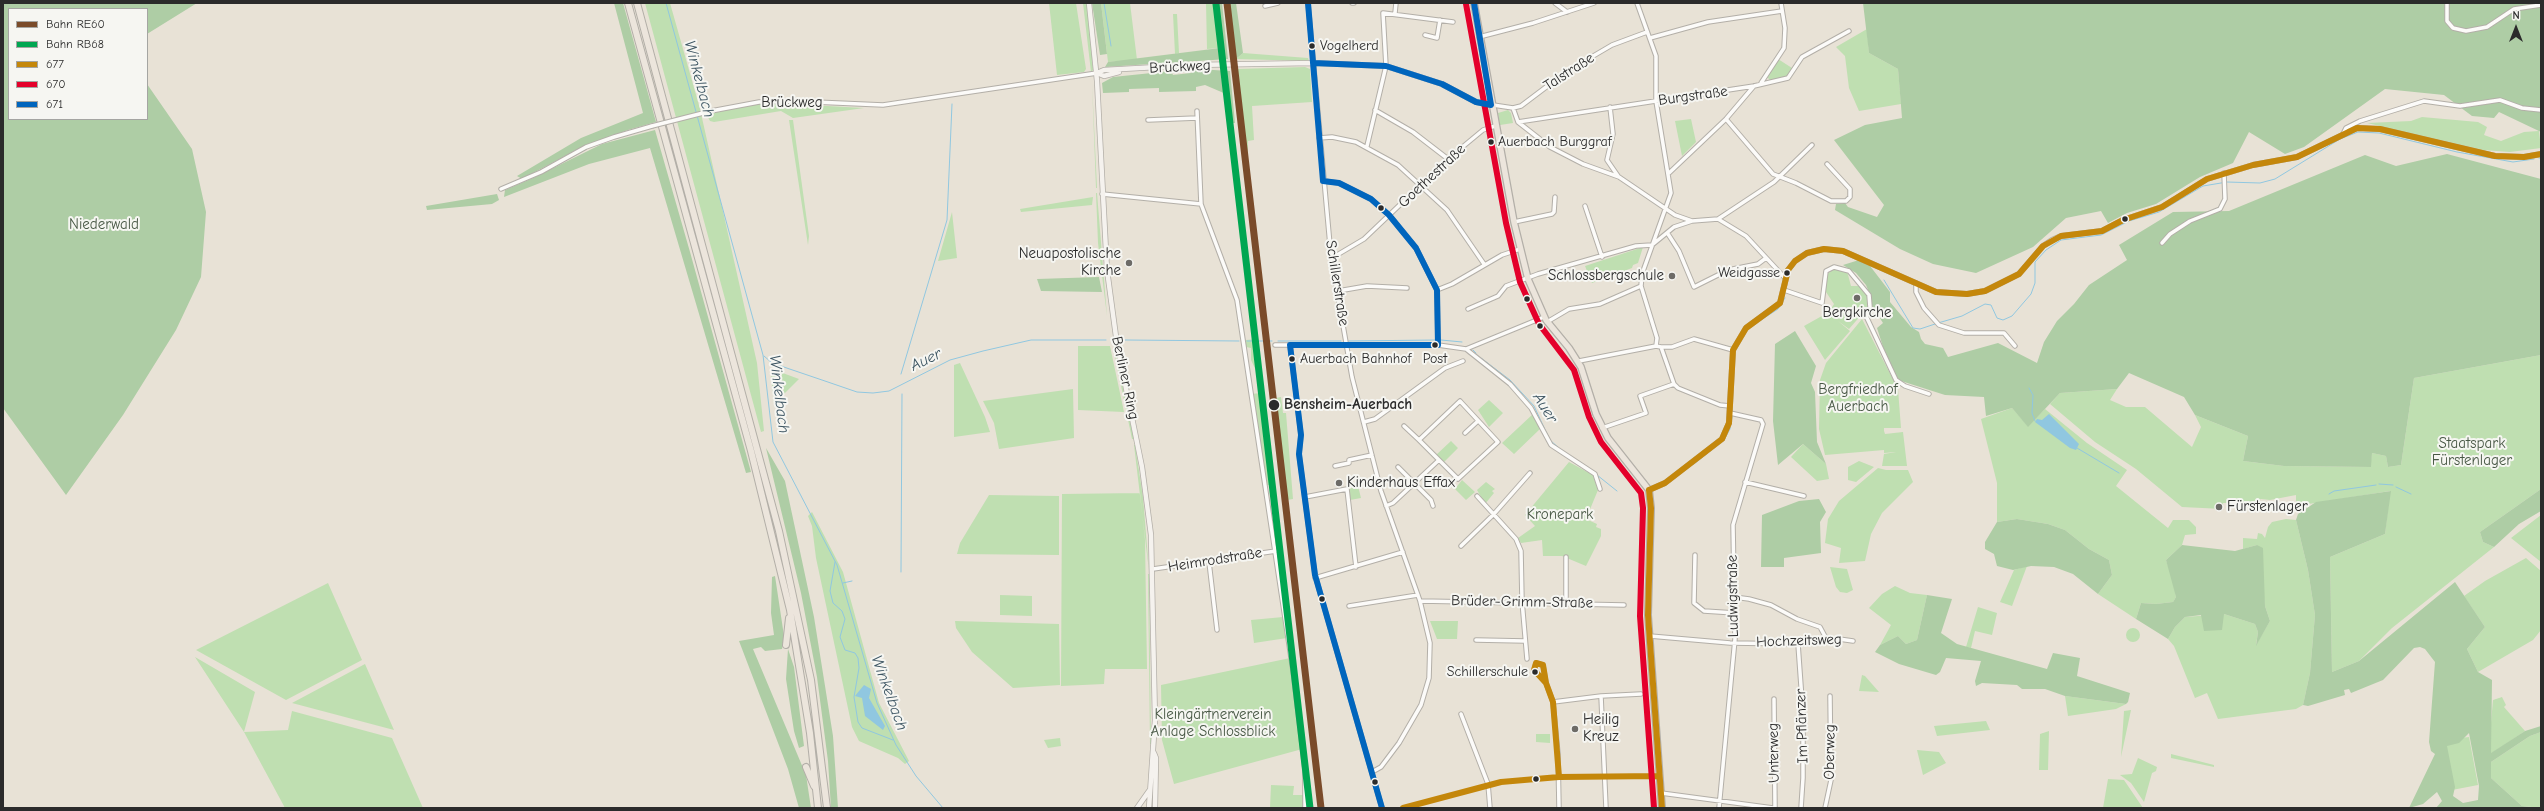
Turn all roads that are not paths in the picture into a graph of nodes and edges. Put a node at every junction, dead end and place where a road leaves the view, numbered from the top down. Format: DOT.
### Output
graph roads {
  1 [pos="628,3"];
  2 [pos="637,3"];
  3 [pos="1089,3"];
  4 [pos="1278,3"];
  5 [pos="1308,3"];
  6 [pos="1396,3"];
  7 [pos="1474,3"];
  8 [pos="1555,3"];
  9 [pos="1594,3"];
  10 [pos="1638,3"];
  11 [pos="1781,3"];
  12 [pos="2447,3"];
  13 [pos="2541,5"];
  14 [pos="1265,6"];
  15 [pos="1782,10"];
  16 [pos="1567,12"];
  17 [pos="1395,13"];
  18 [pos="1440,20"];
  19 [pos="1454,22"];
  20 [pos="1849,31"];
  21 [pos="1647,32"];
  22 [pos="1425,35"];
  23 [pos="1479,37"];
  24 [pos="1650,38"];
  25 [pos="1313,63"];
  26 [pos="1386,66"];
  27 [pos="1097,73"];
  28 [pos="1761,83"];
  29 [pos="1754,86"];
  30 [pos="1656,101"];
  31 [pos="1492,105"];
  32 [pos="1610,107"];
  33 [pos="1513,108"];
  34 [pos="1375,110"];
  35 [pos="2541,110"];
  36 [pos="1197,111"];
  37 [pos="1197,118"];
  38 [pos="1726,119"];
  39 [pos="1148,120"];
  40 [pos="1518,122"];
  41 [pos="1495,126"];
  42 [pos="2343,134"];
  43 [pos="1319,138"];
  44 [pos="1812,145"];
  45 [pos="1367,146"];
  46 [pos="2541,154"];
  47 [pos="1448,159"];
  48 [pos="1827,164"];
  49 [pos="2224,173"];
  50 [pos="1668,174"];
  51 [pos="1619,177"];
  52 [pos="1777,177"];
  53 [pos="1324,181"];
  54 [pos="1422,185"];
  55 [pos="501,189"];
  56 [pos="1102,194"];
  57 [pos="1555,197"];
  58 [pos="1201,204"];
  59 [pos="1585,206"];
  60 [pos="1666,210"];
  61 [pos="1389,215"];
  62 [pos="1718,218"];
  63 [pos="1692,221"];
  64 [pos="1514,222"];
  65 [pos="1668,234"];
  66 [pos="2162,244"];
  67 [pos="1652,245"];
  68 [pos="1520,249"];
  69 [pos="1331,256"];
  70 [pos="1602,257"];
  71 [pos="1766,258"];
  72 [pos="1484,264"];
  73 [pos="1528,278"];
  74 [pos="1785,278"];
  75 [pos="1916,283"];
  76 [pos="1641,286"];
  77 [pos="1407,288"];
  78 [pos="1437,290"];
  79 [pos="1784,290"];
  80 [pos="1338,291"];
  81 [pos="1468,309"];
  82 [pos="1546,319"];
  83 [pos="1275,345"];
  84 [pos="1290,345"];
  85 [pos="1347,345"];
  86 [pos="1438,345"];
  87 [pos="1656,346"];
  88 [pos="2015,346"];
  89 [pos="1661,347"];
  90 [pos="1466,349"];
  91 [pos="1733,350"];
  92 [pos="1462,361"];
  93 [pos="1578,361"];
  94 [pos="1674,384"];
  95 [pos="1929,394"];
  96 [pos="1730,406"];
  97 [pos="1730,413"];
  98 [pos="1478,421"];
  99 [pos="1364,422"];
  100 [pos="1404,426"];
  101 [pos="1602,428"];
  102 [pos="1466,433"];
  103 [pos="1419,440"];
  104 [pos="1372,455"];
  105 [pos="1439,460"];
  106 [pos="1335,466"];
  107 [pos="1398,467"];
  108 [pos="1530,473"];
  109 [pos="1745,482"];
  110 [pos="1414,483"];
  111 [pos="1600,489"];
  112 [pos="1649,490"];
  113 [pos="1477,496"];
  114 [pos="1804,496"];
  115 [pos="1305,497"];
  116 [pos="1386,506"];
  117 [pos="1433,506"];
  118 [pos="1492,515"];
  119 [pos="1461,546"];
  120 [pos="1276,550"];
  121 [pos="1403,552"];
  122 [pos="1695,555"];
  123 [pos="1566,557"];
  124 [pos="1209,562"];
  125 [pos="1356,567"];
  126 [pos="1153,569"];
  127 [pos="1315,578"];
  128 [pos="1418,595"];
  129 [pos="1734,597"];
  130 [pos="1420,601"];
  131 [pos="1522,601"];
  132 [pos="1566,603"];
  133 [pos="1624,605"];
  134 [pos="1349,606"];
  135 [pos="790,610"];
  136 [pos="1735,613"];
  137 [pos="1217,630"];
  138 [pos="1650,636"];
  139 [pos="1476,640"];
  140 [pos="1827,640"];
  141 [pos="1525,641"];
  142 [pos="1853,641"];
  143 [pos="1734,643"];
  144 [pos="1798,644"];
  145 [pos="786,645"];
  146 [pos="1527,659"];
  147 [pos="1546,683"];
  148 [pos="1642,694"];
  149 [pos="1601,696"];
  150 [pos="1830,696"];
  151 [pos="1774,699"];
  152 [pos="1553,702"];
  153 [pos="1461,714"];
  154 [pos="1154,752"];
  155 [pos="806,767"];
  156 [pos="1372,772"];
  157 [pos="1150,788"];
  158 [pos="1661,794"];
  159 [pos="817,795"];
  160 [pos="1720,801"];
  161 [pos="818,808"];
  162 [pos="827,808"];
  163 [pos="1137,808"];
  164 [pos="1149,808"];
  165 [pos="1155,808"];
  166 [pos="1305,808"];
  167 [pos="1382,808"];
  168 [pos="1490,808"];
  169 [pos="1559,808"];
  170 [pos="1606,808"];
  171 [pos="1662,808"];
  172 [pos="1719,808"];
  173 [pos="1774,808"];
  174 [pos="1801,808"];
  175 [pos="1825,808"];
  1 -- 135 [label="highway"];
  2 -- 162 [label="highway"];
  3 -- 27 [label="street, Berliner Ring"];
  4 -- 14 [label="street"];
  5 -- 25 [label="street, Schillerstraße"];
  6 -- 17 [label="street"];
  7 -- 23 [label="main road"];
  8 -- 16 [label="street"];
  9 -- 16 [label="street"];
  10 -- 21 [label="street"];
  11 -- 15 [label="street"];
  12 -- 13 [label="street"];
  15 -- 24 [label="street"];
  15 -- 28 [label="street"];
  16 -- 23 [label="street"];
  17 -- 18 [label="street"];
  17 -- 26 [label="street"];
  18 -- 19 [label="street"];
  18 -- 22 [label="street"];
  20 -- 28 [label="street, Burgstraße"];
  21 -- 24 [label="street"];
  21 -- 33 [label="street, Talstraße"];
  23 -- 31 [label="main road"];
  24 -- 30 [label="street"];
  25 -- 26 [label="street, Brückweg"];
  25 -- 27 [label="street, Brückweg"];
  25 -- 43 [label="street, Schillerstraße"];
  26 -- 31 [label="street, Brückweg"];
  26 -- 34 [label="street"];
  27 -- 55 [label="street, Brückweg, bridge"];
  27 -- 56 [label="street, Berliner Ring"];
  28 -- 29 [label="street, Burgstraße"];
  29 -- 30 [label="street, Burgstraße"];
  29 -- 38 [label="street"];
  30 -- 32 [label="street, Burgstraße"];
  30 -- 50 [label="street"];
  31 -- 33 [label="street"];
  31 -- 41 [label="main road"];
  32 -- 40 [label="street, Burgstraße"];
  32 -- 51 [label="street"];
  33 -- 40 [label="street"];
  34 -- 45 [label="street"];
  34 -- 47 [label="street"];
  35 -- 42 [label="street"];
  36 -- 37 [label="street"];
  37 -- 39 [label="street"];
  37 -- 58 [label="street"];
  38 -- 50 [label="street"];
  38 -- 52 [label="street"];
  40 -- 51 [label="street"];
  41 -- 47 [label="street, Goethestraße"];
  41 -- 64 [label="main road"];
  42 -- 46 [label="street"];
  42 -- 49 [label="street"];
  43 -- 45 [label="street"];
  43 -- 53 [label="street, Schillerstraße"];
  44 -- 52 [label="street"];
  45 -- 54 [label="street"];
  47 -- 54 [label="street, Goethestraße"];
  48 -- 52 [label="street"];
  49 -- 66 [label="street"];
  49 -- 75 [label="street"];
  50 -- 60 [label="street"];
  51 -- 60 [label="street"];
  52 -- 62 [label="street"];
  53 -- 61 [label="street"];
  53 -- 69 [label="street, Schillerstraße"];
  54 -- 61 [label="street, Goethestraße"];
  54 -- 72 [label="street"];
  56 -- 58 [label="street"];
  56 -- 126 [label="street, Berliner Ring"];
  57 -- 64 [label="street"];
  58 -- 120 [label="street"];
  59 -- 70 [label="street"];
  60 -- 63 [label="street"];
  60 -- 67 [label="street"];
  61 -- 69 [label="street, Goethestraße"];
  61 -- 78 [label="street"];
  62 -- 63 [label="street"];
  62 -- 71 [label="street"];
  63 -- 65 [label="street"];
  64 -- 68 [label="main road"];
  65 -- 67 [label="street"];
  65 -- 71 [label="street"];
  67 -- 70 [label="street"];
  67 -- 76 [label="street"];
  68 -- 72 [label="street"];
  68 -- 73 [label="main road"];
  69 -- 80 [label="street, Schillerstraße"];
  70 -- 73 [label="street"];
  71 -- 74 [label="street"];
  72 -- 78 [label="street"];
  73 -- 81 [label="street"];
  73 -- 82 [label="main road"];
  74 -- 75 [label="street"];
  74 -- 79 [label="street"];
  75 -- 88 [label="street"];
  76 -- 82 [label="street"];
  76 -- 87 [label="street"];
  77 -- 80 [label="street"];
  78 -- 86 [label="street"];
  79 -- 91 [label="street"];
  79 -- 95 [label="street"];
  80 -- 85 [label="street, Schillerstraße"];
  82 -- 90 [label="street"];
  82 -- 93 [label="main road"];
  83 -- 84 [label="street"];
  84 -- 85 [label="street"];
  84 -- 115 [label="street"];
  85 -- 86 [label="street"];
  85 -- 99 [label="street, Schillerstraße"];
  86 -- 90 [label="street"];
  87 -- 89 [label="street"];
  87 -- 93 [label="street"];
  89 -- 91 [label="street"];
  89 -- 94 [label="street"];
  90 -- 111 [label="street"];
  91 -- 96 [label="street"];
  92 -- 99 [label="street"];
  93 -- 101 [label="main road"];
  94 -- 96 [label="street"];
  94 -- 101 [label="street"];
  96 -- 97 [label="street"];
  97 -- 109 [label="street, Ludwigstraße"];
  97 -- 112 [label="street"];
  98 -- 102 [label="street"];
  98 -- 103 [label="street"];
  98 -- 105 [label="street"];
  99 -- 104 [label="street, Schillerstraße"];
  100 -- 103 [label="street"];
  101 -- 112 [label="main road"];
  103 -- 105 [label="street"];
  104 -- 106 [label="street"];
  104 -- 116 [label="street, Schillerstraße"];
  105 -- 110 [label="street"];
  107 -- 110 [label="street"];
  108 -- 118 [label="street"];
  109 -- 114 [label="street"];
  109 -- 129 [label="street, Ludwigstraße"];
  110 -- 116 [label="street"];
  110 -- 117 [label="street"];
  112 -- 138 [label="main road"];
  113 -- 118 [label="street"];
  115 -- 125 [label="street"];
  115 -- 127 [label="street"];
  116 -- 121 [label="street, Schillerstraße"];
  118 -- 119 [label="street"];
  118 -- 131 [label="street"];
  120 -- 124 [label="street, Heimrodstraße"];
  120 -- 166 [label="street"];
  121 -- 125 [label="street"];
  121 -- 128 [label="street, Schillerstraße"];
  122 -- 136 [label="street"];
  123 -- 132 [label="street"];
  124 -- 126 [label="street, Heimrodstraße"];
  124 -- 137 [label="street"];
  125 -- 127 [label="street"];
  126 -- 154 [label="street, Berliner Ring"];
  127 -- 156 [label="street"];
  128 -- 130 [label="street, Schillerstraße"];
  128 -- 134 [label="street"];
  129 -- 136 [label="street, Ludwigstraße"];
  129 -- 140 [label="street"];
  130 -- 131 [label="street, Brüder-Grimm-Straße"];
  130 -- 156 [label="street, Schillerstraße"];
  131 -- 132 [label="street, Brüder-Grimm-Straße"];
  131 -- 141 [label="street"];
  132 -- 133 [label="street, Brüder-Grimm-Straße"];
  135 -- 145 [label="highway"];
  135 -- 159 [label="highway"];
  136 -- 143 [label="street, Ludwigstraße"];
  138 -- 143 [label="street, Hochzeitsweg"];
  138 -- 158 [label="main road"];
  139 -- 141 [label="street"];
  140 -- 142 [label="street, Hochzeitsweg"];
  140 -- 144 [label="street, Hochzeitsweg"];
  141 -- 146 [label="street"];
  143 -- 144 [label="street, Hochzeitsweg"];
  143 -- 160 [label="street, Ludwigstraße"];
  144 -- 174 [label="street, Im Pflänzer"];
  147 -- 147 [label="street"];
  147 -- 152 [label="street"];
  148 -- 149 [label="street"];
  149 -- 152 [label="street"];
  149 -- 170 [label="street"];
  150 -- 175 [label="street, Oberweg"];
  151 -- 173 [label="street, Unterweg"];
  152 -- 169 [label="street"];
  153 -- 168 [label="street"];
  154 -- 157 [label="street, Berliner Ring"];
  154 -- 165 [label="street, Berliner Ring"];
  155 -- 159 [label="highway"];
  156 -- 167 [label="street"];
  157 -- 163 [label="street"];
  157 -- 164 [label="street, Berliner Ring"];
  158 -- 160 [label="street"];
  158 -- 171 [label="main road"];
  159 -- 161 [label="highway"];
  160 -- 172 [label="street, Ludwigstraße"];
  160 -- 173 [label="street"];
}
